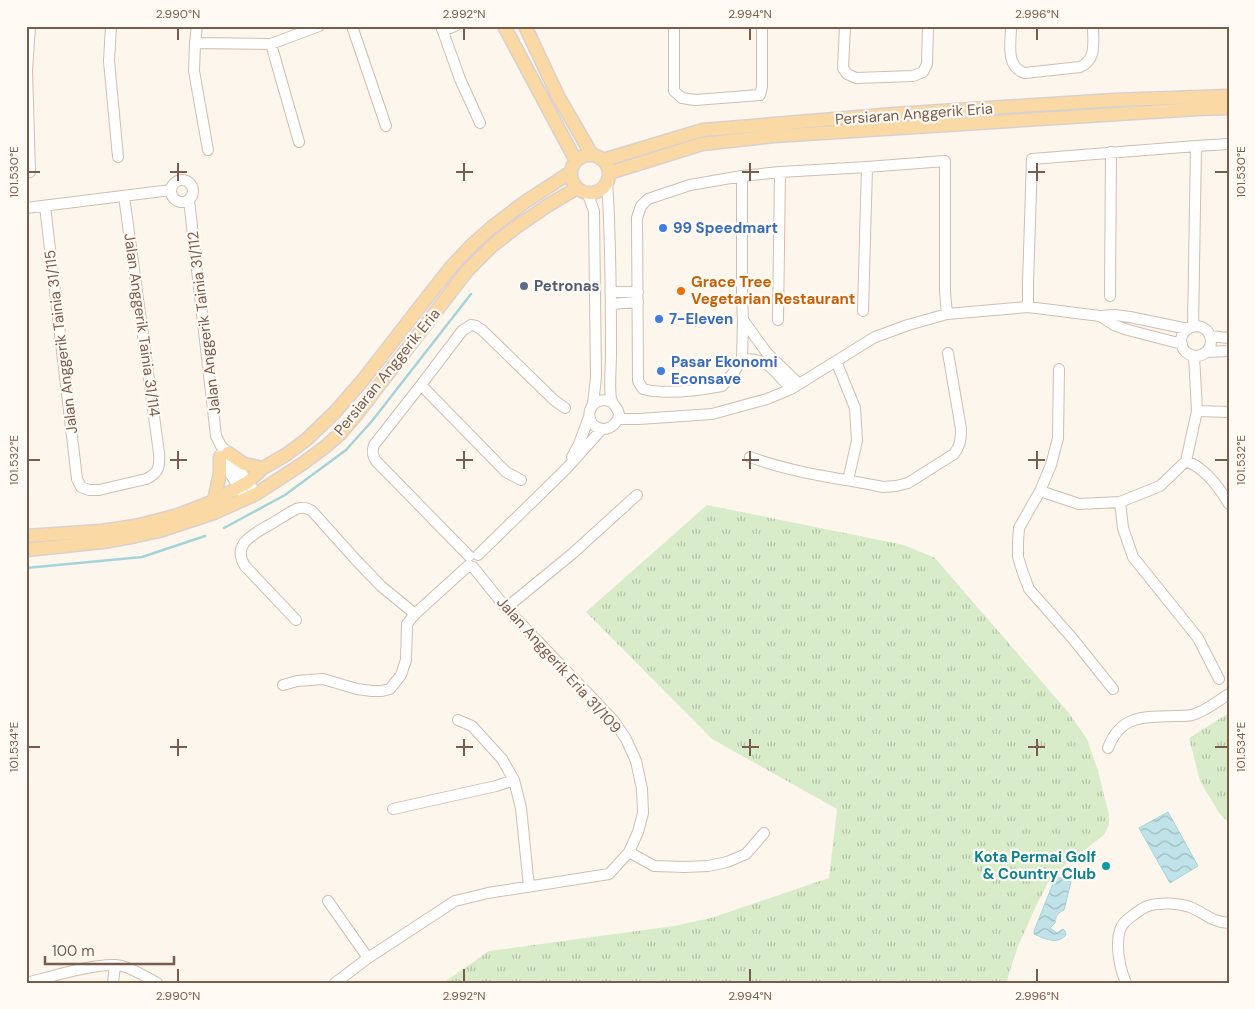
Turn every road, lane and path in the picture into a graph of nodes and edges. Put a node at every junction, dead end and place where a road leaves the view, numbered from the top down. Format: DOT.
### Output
graph roads {
  1 [pos="30,26"];
  2 [pos="111,26"];
  3 [pos="197,26"];
  4 [pos="320,26"];
  5 [pos="352,26"];
  6 [pos="455,26"];
  7 [pos="504,26"];
  8 [pos="525,26"];
  9 [pos="674,26"];
  10 [pos="762,26"];
  11 [pos="845,26"];
  12 [pos="928,26"];
  13 [pos="1011,26"];
  14 [pos="1093,26"];
  15 [pos="442,28"];
  16 [pos="194,43"];
  17 [pos="271,44"];
  18 [pos="1229,94"];
  19 [pos="1229,108"];
  20 [pos="480,124"];
  21 [pos="386,126"];
  22 [pos="299,142"];
  23 [pos="1229,144"];
  24 [pos="1196,146"];
  25 [pos="208,150"];
  26 [pos="1111,152"];
  27 [pos="118,157"];
  28 [pos="597,157"];
  29 [pos="574,166"];
  30 [pos="867,167"];
  31 [pos="30,172"];
  32 [pos="780,172"];
  33 [pos="742,176"];
  34 [pos="608,177"];
  35 [pos="171,190"];
  36 [pos="582,190"];
  37 [pos="124,196"];
  38 [pos="189,200"];
  39 [pos="45,206"];
  40 [pos="26,208"];
  41 [pos="611,292"];
  42 [pos="1110,296"];
  43 [pos="638,297"];
  44 [pos="611,304"];
  45 [pos="1028,307"];
  46 [pos="863,311"];
  47 [pos="947,314"];
  48 [pos="1100,316"];
  49 [pos="744,320"];
  50 [pos="778,320"];
  51 [pos="1190,328"];
  52 [pos="1210,336"];
  53 [pos="1229,338"];
  54 [pos="1182,344"];
  55 [pos="1229,351"];
  56 [pos="1206,352"];
  57 [pos="948,353"];
  58 [pos="1194,356"];
  59 [pos="742,359"];
  60 [pos="836,361"];
  61 [pos="1059,369"];
  62 [pos="777,374"];
  63 [pos="421,385"];
  64 [pos="795,387"];
  65 [pos="767,399"];
  66 [pos="593,404"];
  67 [pos="565,408"];
  68 [pos="616,409"];
  69 [pos="1198,411"];
  70 [pos="1229,412"];
  71 [pos="589,417"];
  72 [pos="602,429"];
  73 [pos="223,452"];
  74 [pos="750,457"];
  75 [pos="1186,461"];
  76 [pos="263,468"];
  77 [pos="566,469"];
  78 [pos="77,479"];
  79 [pos="521,480"];
  80 [pos="848,480"];
  81 [pos="243,484"];
  82 [pos="1040,491"];
  83 [pos="637,495"];
  84 [pos="251,497"];
  85 [pos="214,501"];
  86 [pos="1120,502"];
  87 [pos="1229,504"];
  88 [pos="26,536"];
  89 [pos="26,550"];
  90 [pos="472,561"];
  91 [pos="506,608"];
  92 [pos="415,614"];
  93 [pos="296,620"];
  94 [pos="1219,679"];
  95 [pos="283,685"];
  96 [pos="1113,689"];
  97 [pos="1229,694"];
  98 [pos="458,720"];
  99 [pos="1108,748"];
  100 [pos="514,780"];
  101 [pos="393,808"];
  102 [pos="764,832"];
  103 [pos="629,852"];
  104 [pos="529,887"];
  105 [pos="328,901"];
  106 [pos="1229,924"];
  107 [pos="368,958"];
  108 [pos="115,964"];
  109 [pos="27,983"];
  110 [pos="113,983"];
  111 [pos="157,983"];
  112 [pos="335,983"];
  113 [pos="1126,983"];
  1 -- 31 [label="street"];
  2 -- 27 [label="street"];
  3 -- 16 [label="street"];
  4 -- 17 [label="street"];
  5 -- 21 [label="street"];
  6 -- 15 [label="street"];
  7 -- 29 [label="main road"];
  8 -- 28 [label="main road"];
  9 -- 10 [label="street"];
  11 -- 12 [label="street"];
  13 -- 14 [label="street"];
  15 -- 20 [label="street"];
  16 -- 17 [label="street"];
  16 -- 25 [label="street"];
  17 -- 22 [label="street"];
  18 -- 28 [label="main road, Persiaran Anggerik Eria"];
  19 -- 34 [label="main road, Persiaran Anggerik Eria"];
  23 -- 24 [label="street"];
  24 -- 26 [label="street"];
  24 -- 51 [label="street"];
  26 -- 42 [label="street"];
  26 -- 45 [label="street"];
  28 -- 29 [label="main road"];
  28 -- 34 [label="main road"];
  29 -- 36 [label="main road"];
  29 -- 76 [label="main road, Persiaran Anggerik Eria"];
  30 -- 32 [label="street"];
  30 -- 46 [label="street"];
  30 -- 47 [label="street"];
  32 -- 33 [label="street"];
  32 -- 50 [label="street"];
  33 -- 43 [label="street"];
  33 -- 49 [label="street"];
  34 -- 36 [label="main road"];
  34 -- 41 [label="street"];
  35 -- 37 [label="street"];
  35 -- 38 [label="street"];
  35 -- 38 [label="street"];
  36 -- 66 [label="street"];
  36 -- 84 [label="main road, Persiaran Anggerik Eria"];
  37 -- 39 [label="street"];
  37 -- 78 [label="street, Jalan Anggerik Tainia 31/114"];
  38 -- 73 [label="street, Jalan Anggerik Tainia 31/112"];
  39 -- 40 [label="street"];
  39 -- 78 [label="street, Jalan Anggerik Tainia 31/115"];
  41 -- 43 [label="street"];
  41 -- 44 [label="street"];
  43 -- 44 [label="street"];
  43 -- 59 [label="street"];
  44 -- 68 [label="street"];
  45 -- 47 [label="street"];
  45 -- 48 [label="street"];
  47 -- 60 [label="street"];
  48 -- 51 [label="street"];
  48 -- 54 [label="street"];
  49 -- 59 [label="street"];
  49 -- 64 [label="street"];
  51 -- 52 [label="street"];
  51 -- 54 [label="street"];
  52 -- 53 [label="street"];
  52 -- 56 [label="street"];
  54 -- 58 [label="street"];
  55 -- 56 [label="street"];
  56 -- 58 [label="street"];
  57 -- 80 [label="street"];
  58 -- 69 [label="street"];
  59 -- 62 [label="street"];
  60 -- 64 [label="street"];
  60 -- 80 [label="street"];
  61 -- 82 [label="street"];
  62 -- 64 [label="street"];
  62 -- 65 [label="street"];
  63 -- 67 [label="street, Jalan Anggerik Eria 31/109"];
  63 -- 79 [label="street"];
  63 -- 90 [label="street, Jalan Anggerik Eria 31/109"];
  64 -- 65 [label="street"];
  65 -- 68 [label="street"];
  66 -- 68 [label="street"];
  66 -- 71 [label="street"];
  68 -- 72 [label="street"];
  69 -- 70 [label="street"];
  69 -- 75 [label="street"];
  71 -- 72 [label="street"];
  71 -- 77 [label="street"];
  72 -- 77 [label="street"];
  73 -- 76 [label="main road"];
  73 -- 81 [label="street, Jalan Anggerik Tainia 31/112"];
  73 -- 85 [label="main road"];
  74 -- 80 [label="street"];
  75 -- 86 [label="street"];
  75 -- 87 [label="street"];
  76 -- 81 [label="main road, Persiaran Anggerik Eria"];
  77 -- 90 [label="street"];
  81 -- 84 [label="street, Jalan Anggerik Tainia 31/112"];
  81 -- 85 [label="main road, Persiaran Anggerik Eria"];
  82 -- 86 [label="street"];
  82 -- 96 [label="street"];
  83 -- 91 [label="street"];
  84 -- 89 [label="main road, Persiaran Anggerik Eria"];
  85 -- 88 [label="main road, Persiaran Anggerik Eria"];
  86 -- 94 [label="street"];
  90 -- 91 [label="street, Jalan Anggerik Eria 31/109"];
  90 -- 92 [label="street"];
  91 -- 103 [label="street, Jalan Anggerik Eria 31/109"];
  92 -- 93 [label="street"];
  92 -- 95 [label="street"];
  97 -- 99 [label="street"];
  98 -- 100 [label="street"];
  100 -- 101 [label="street"];
  100 -- 104 [label="street"];
  102 -- 103 [label="street"];
  103 -- 104 [label="street, Jalan Anggerik Eria 31/109"];
  104 -- 107 [label="street, Jalan Anggerik Eria 31/109"];
  105 -- 107 [label="street"];
  106 -- 113 [label="street"];
  107 -- 112 [label="street, Jalan Anggerik Eria 31/109"];
  108 -- 109 [label="street"];
  108 -- 110 [label="street"];
  108 -- 111 [label="street"];
}
